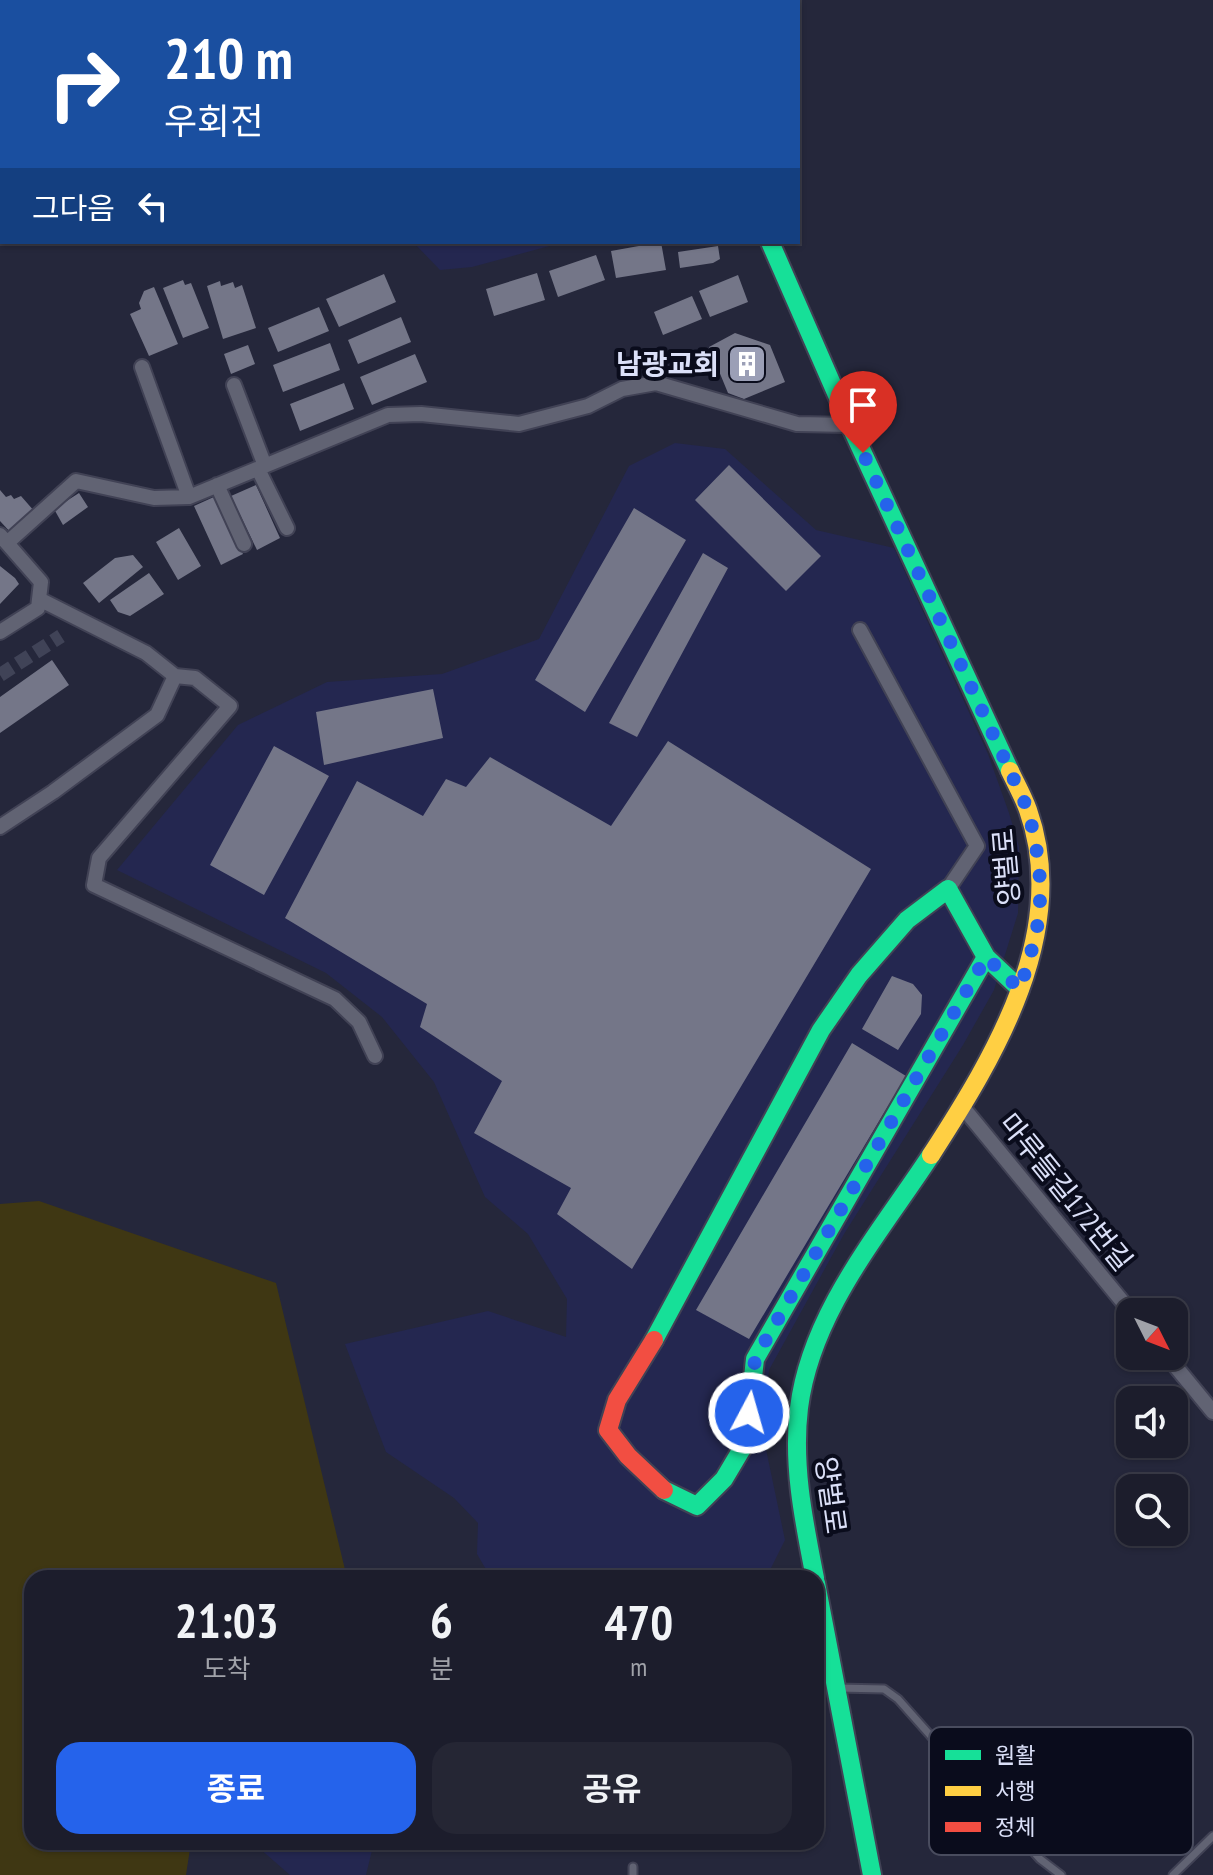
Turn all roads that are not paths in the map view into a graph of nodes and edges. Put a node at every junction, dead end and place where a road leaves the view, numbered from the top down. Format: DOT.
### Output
graph roads {
  1 [pos="771,244"];
  2 [pos="142,367"];
  3 [pos="234,385"];
  4 [pos="850,425"];
  5 [pos="262,468"];
  6 [pos="217,485"];
  7 [pos="189,497"];
  8 [pos="287,528"];
  9 [pos="4,539"];
  10 [pos="244,544"];
  11 [pos="39,599"];
  12 [pos="860,630"];
  13 [pos="0,632"];
  14 [pos="175,676"];
  15 [pos="0,827"];
  16 [pos="948,889"];
  17 [pos="986,957"];
  18 [pos="1020,989"];
  19 [pos="375,1056"];
  20 [pos="961,1105"];
  21 [pos="1120,1298"];
  22 [pos="1178,1370"];
  23 [pos="1213,1412"];
  24 [pos="814,1570"];
  25 [pos="824,1624"];
  26 [pos="836,1688"];
  27 [pos="929,1734"];
  28 [pos="1213,1836"];
  29 [pos="1036,1855"];
  30 [pos="872,1875"];
  31 [pos="1061,1875"];
  32 [pos="1173,1875"];
  1 -- 4 [label="street, 양벌로"];
  2 -- 7 [label="street"];
  3 -- 5 [label="street"];
  4 -- 5 [label="street"];
  4 -- 18 [label="street, 양벌로"];
  5 -- 6 [label="street"];
  5 -- 8 [label="street"];
  6 -- 7 [label="street"];
  6 -- 10 [label="street"];
  7 -- 9 [label="street"];
  9 -- 11 [label="street"];
  11 -- 13 [label="street"];
  11 -- 14 [label="street"];
  12 -- 16 [label="street"];
  14 -- 15 [label="street"];
  14 -- 19 [label="street"];
  16 -- 17 [label="street"];
  16 -- 17 [label="street"];
  17 -- 18 [label="street"];
  18 -- 20 [label="street, 양벌로"];
  20 -- 21 [label="street, 마루들길172번길"];
  20 -- 24 [label="street, 양벌로"];
  22 -- 23 [label="street"];
  25 -- 26 [label="street, 양벌로"];
  26 -- 27 [label="lane"];
  26 -- 30 [label="street, 양벌로"];
  28 -- 32 [label="lane"];
  29 -- 31 [label="lane"];
}
